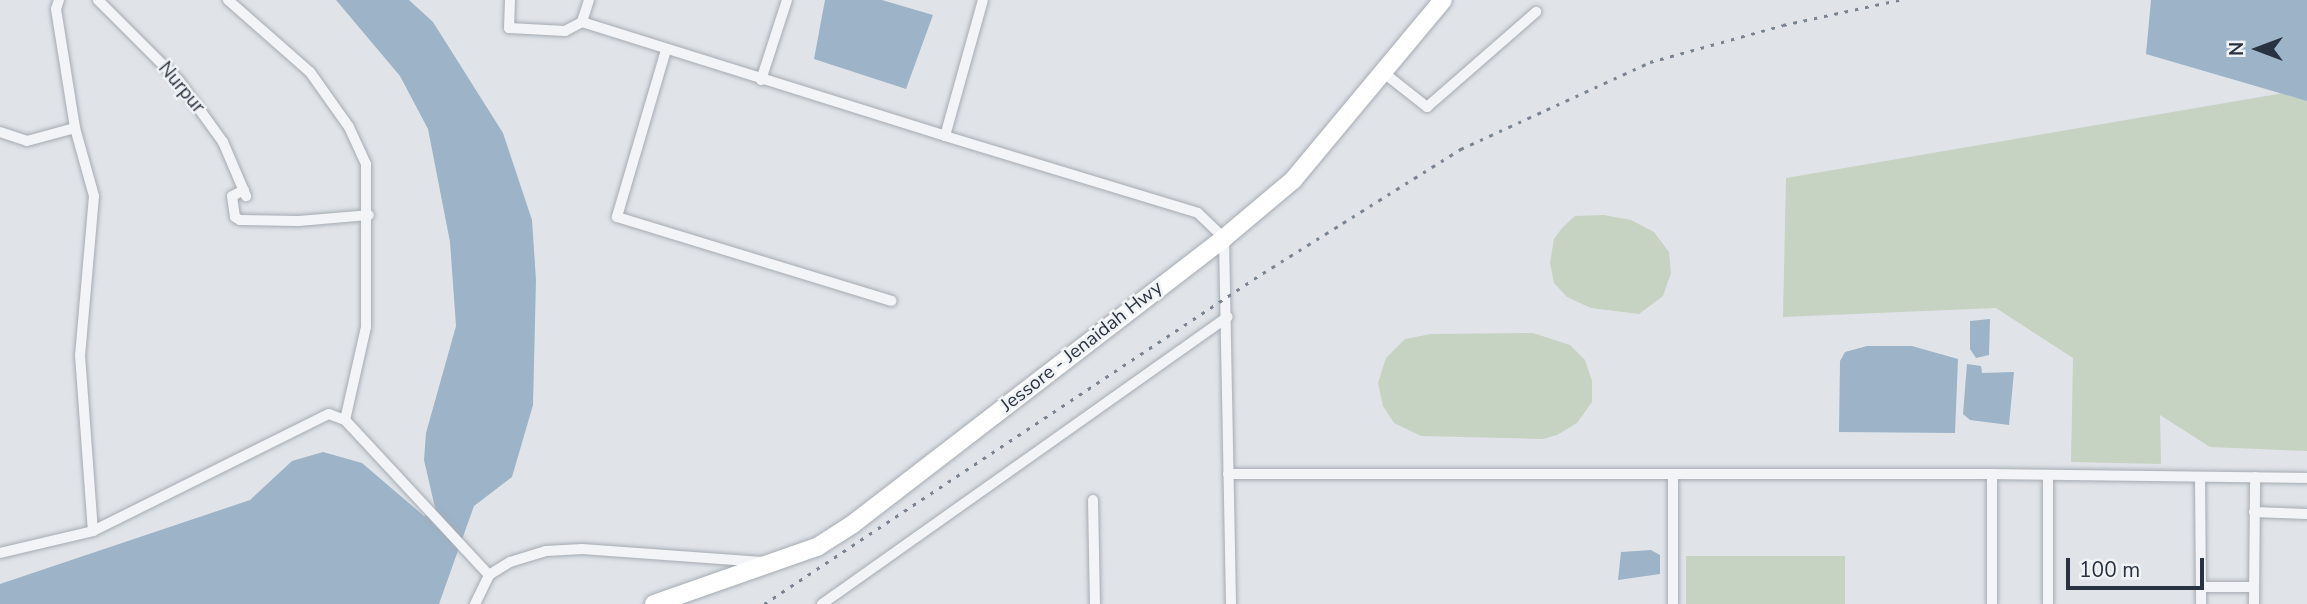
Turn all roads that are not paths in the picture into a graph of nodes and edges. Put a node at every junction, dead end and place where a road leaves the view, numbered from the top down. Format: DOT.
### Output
graph roads {
  1 [pos="59,0"];
  2 [pos="98,0"];
  3 [pos="228,0"];
  4 [pos="510,0"];
  5 [pos="589,0"];
  6 [pos="787,0"];
  7 [pos="983,0"];
  8 [pos="1443,0"];
  9 [pos="1536,12"];
  10 [pos="582,22"];
  11 [pos="666,50"];
  12 [pos="1384,73"];
  13 [pos="761,80"];
  14 [pos="75,128"];
  15 [pos="0,132"];
  16 [pos="945,136"];
  17 [pos="369,215"];
  18 [pos="1224,238"];
  19 [pos="891,301"];
  20 [pos="1228,317"];
  21 [pos="345,419"];
  22 [pos="1228,474"];
  23 [pos="1673,474"];
  24 [pos="1992,474"];
  25 [pos="2048,475"];
  26 [pos="2255,477"];
  27 [pos="2200,478"];
  28 [pos="2307,478"];
  29 [pos="1093,500"];
  30 [pos="2254,512"];
  31 [pos="2307,514"];
  32 [pos="93,531"];
  33 [pos="0,553"];
  34 [pos="776,563"];
  35 [pos="489,575"];
  36 [pos="2201,587"];
  37 [pos="2254,587"];
  38 [pos="475,604"];
  39 [pos="654,604"];
  40 [pos="822,604"];
  41 [pos="1095,604"];
  42 [pos="1231,604"];
  43 [pos="1673,604"];
  44 [pos="1992,604"];
  45 [pos="2048,604"];
  46 [pos="2201,604"];
  47 [pos="2254,604"];
  1 -- 14 [label="street"];
  2 -- 17 [label="street, Nurpur"];
  3 -- 17 [label="street"];
  4 -- 10 [label="street"];
  5 -- 10 [label="street"];
  6 -- 13 [label="street"];
  7 -- 16 [label="street"];
  8 -- 12 [label="highway, Jessore - Jenaidah Hwy"];
  9 -- 12 [label="street"];
  10 -- 11 [label="street"];
  11 -- 13 [label="street"];
  11 -- 19 [label="street"];
  12 -- 18 [label="highway, Jessore - Jenaidah Hwy"];
  13 -- 16 [label="street"];
  14 -- 15 [label="street"];
  14 -- 32 [label="street"];
  16 -- 18 [label="street"];
  17 -- 21 [label="street"];
  18 -- 20 [label="street"];
  18 -- 34 [label="highway, Jessore - Jenaidah Hwy"];
  20 -- 22 [label="street"];
  20 -- 40 [label="street"];
  21 -- 32 [label="street"];
  21 -- 35 [label="street"];
  22 -- 23 [label="street"];
  22 -- 42 [label="street"];
  23 -- 24 [label="street"];
  23 -- 43 [label="street"];
  24 -- 25 [label="street"];
  24 -- 44 [label="street"];
  25 -- 27 [label="street"];
  25 -- 45 [label="street"];
  26 -- 27 [label="street"];
  26 -- 28 [label="street"];
  26 -- 30 [label="street"];
  27 -- 36 [label="street"];
  29 -- 41 [label="street"];
  30 -- 31 [label="street"];
  30 -- 37 [label="street"];
  32 -- 33 [label="street"];
  34 -- 35 [label="street"];
  34 -- 39 [label="highway, Jessore - Jenaidah Hwy"];
  35 -- 38 [label="street"];
  36 -- 37 [label="street"];
  36 -- 46 [label="street"];
  37 -- 47 [label="street"];
}
